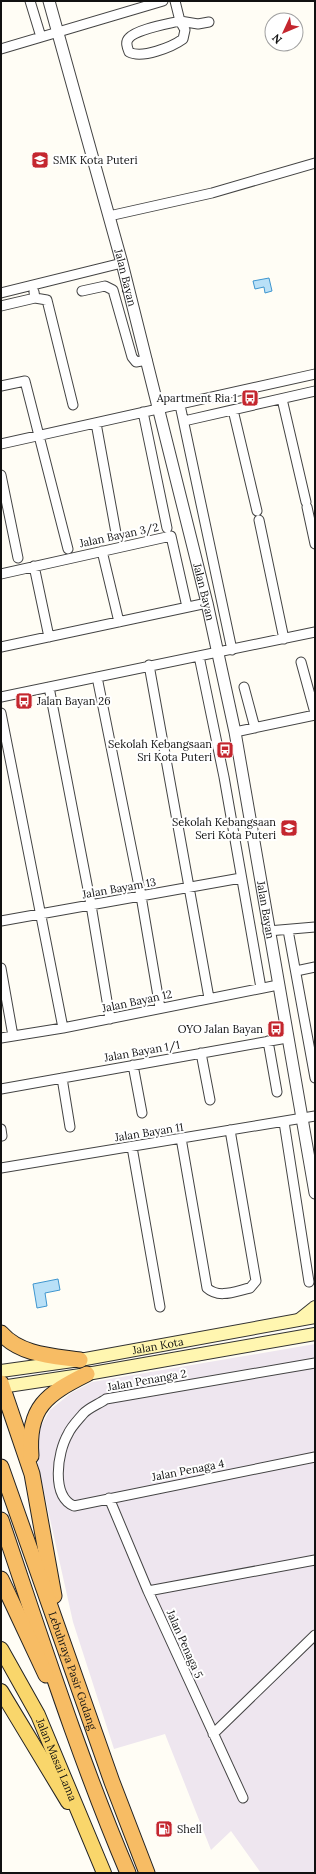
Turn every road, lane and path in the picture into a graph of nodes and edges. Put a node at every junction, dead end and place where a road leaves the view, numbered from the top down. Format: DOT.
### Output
graph roads {
  1 [pos="30,1"];
  2 [pos="49,1"];
  3 [pos="164,1"];
  4 [pos="175,1"];
  5 [pos="180,21"];
  6 [pos="209,22"];
  7 [pos="58,31"];
  8 [pos="41,37"];
  9 [pos="1,50"];
  10 [pos="315,163"];
  11 [pos="109,216"];
  12 [pos="122,264"];
  13 [pos="32,285"];
  14 [pos="82,291"];
  15 [pos="1,293"];
  16 [pos="35,298"];
  17 [pos="1,306"];
  18 [pos="147,360"];
  19 [pos="315,374"];
  20 [pos="1,386"];
  21 [pos="315,391"];
  22 [pos="282,399"];
  23 [pos="73,405"];
  24 [pos="180,405"];
  25 [pos="160,409"];
  26 [pos="233,410"];
  27 [pos="143,412"];
  28 [pos="184,421"];
  29 [pos="96,424"];
  30 [pos="38,435"];
  31 [pos="1,444"];
  32 [pos="1,475"];
  33 [pos="167,528"];
  34 [pos="116,534"];
  35 [pos="315,544"];
  36 [pos="68,549"];
  37 [pos="102,551"];
  38 [pos="18,558"];
  39 [pos="34,566"];
  40 [pos="1,574"];
  41 [pos="207,603"];
  42 [pos="187,607"];
  43 [pos="119,622"];
  44 [pos="315,632"];
  45 [pos="49,637"];
  46 [pos="284,639"];
  47 [pos="1,647"];
  48 [pos="232,650"];
  49 [pos="218,653"];
  50 [pos="199,656"];
  51 [pos="301,662"];
  52 [pos="149,665"];
  53 [pos="97,677"];
  54 [pos="49,687"];
  55 [pos="244,687"];
  56 [pos="1,697"];
  57 [pos="1,713"];
  58 [pos="315,714"];
  59 [pos="255,728"];
  60 [pos="235,732"];
  61 [pos="241,878"];
  62 [pos="190,887"];
  63 [pos="141,896"];
  64 [pos="91,905"];
  65 [pos="41,914"];
  66 [pos="1,921"];
  67 [pos="315,927"];
  68 [pos="288,930"];
  69 [pos="268,931"];
  70 [pos="315,967"];
  71 [pos="1,968"];
  72 [pos="296,971"];
  73 [pos="278,985"];
  74 [pos="261,988"];
  75 [pos="209,998"];
  76 [pos="160,1008"];
  77 [pos="110,1019"];
  78 [pos="63,1028"];
  79 [pos="311,1033"];
  80 [pos="13,1036"];
  81 [pos="1,1038"];
  82 [pos="287,1038"];
  83 [pos="268,1042"];
  84 [pos="201,1053"];
  85 [pos="133,1065"];
  86 [pos="62,1078"];
  87 [pos="315,1078"];
  88 [pos="1,1088"];
  89 [pos="277,1092"];
  90 [pos="210,1100"];
  91 [pos="142,1113"];
  92 [pos="315,1116"];
  93 [pos="302,1118"];
  94 [pos="284,1122"];
  95 [pos="70,1127"];
  96 [pos="230,1130"];
  97 [pos="181,1138"];
  98 [pos="132,1147"];
  99 [pos="1,1168"];
  100 [pos="315,1193"];
  101 [pos="309,1282"];
  102 [pos="160,1307"];
  103 [pos="315,1307"];
  104 [pos="315,1317"];
  105 [pos="298,1320"];
  106 [pos="1,1333"];
  107 [pos="315,1334"];
  108 [pos="80,1360"];
  109 [pos="315,1363"];
  110 [pos="1,1371"];
  111 [pos="87,1374"];
  112 [pos="1,1386"];
  113 [pos="315,1457"];
  114 [pos="1,1467"];
  115 [pos="32,1474"];
  116 [pos="109,1498"];
  117 [pos="67,1503"];
  118 [pos="1,1520"];
  119 [pos="315,1560"];
  120 [pos="1,1579"];
  121 [pos="148,1591"];
  122 [pos="315,1635"];
  123 [pos="1,1649"];
  124 [pos="68,1659"];
  125 [pos="1,1691"];
  126 [pos="65,1711"];
  127 [pos="213,1734"];
  128 [pos="53,1749"];
  129 [pos="38,1754"];
  130 [pos="243,1798"];
  131 [pos="86,1829"];
  132 [pos="104,1873"];
  133 [pos="128,1873"];
  134 [pos="147,1873"];
  1 -- 8 [label="street"];
  2 -- 7 [label="street, Jalan Bayan"];
  3 -- 7 [label="street"];
  4 -- 5 [label="street"];
  5 -- 5 [label="street"];
  5 -- 6 [label="street"];
  7 -- 8 [label="street"];
  7 -- 11 [label="street, Jalan Bayan"];
  8 -- 9 [label="street"];
  10 -- 11 [label="street"];
  11 -- 12 [label="street, Jalan Bayan"];
  12 -- 13 [label="street"];
  12 -- 18 [label="street, Jalan Bayan"];
  13 -- 15 [label="street"];
  13 -- 16 [label="street"];
  14 -- 18 [label="street"];
  16 -- 17 [label="street"];
  16 -- 23 [label="street"];
  18 -- 25 [label="street, Jalan Bayan"];
  19 -- 24 [label="street"];
  20 -- 30 [label="street"];
  21 -- 22 [label="street"];
  22 -- 26 [label="street"];
  22 -- 35 [label="street"];
  24 -- 25 [label="street"];
  24 -- 28 [label="street"];
  25 -- 27 [label="street"];
  25 -- 41 [label="street, Jalan Bayan"];
  26 -- 28 [label="street"];
  26 -- 46 [label="street"];
  27 -- 29 [label="street"];
  27 -- 33 [label="street"];
  28 -- 48 [label="street"];
  29 -- 30 [label="street"];
  29 -- 34 [label="street"];
  30 -- 31 [label="street"];
  30 -- 36 [label="street"];
  32 -- 38 [label="street"];
  37 -- 39 [label="street, Jalan Bayan 3/2"];
  37 -- 42 [label="street, Jalan Bayan 3/2"];
  37 -- 43 [label="street"];
  39 -- 40 [label="street, Jalan Bayan 3/2"];
  39 -- 45 [label="street"];
  41 -- 42 [label="street"];
  41 -- 49 [label="street, Jalan Bayan"];
  42 -- 43 [label="street"];
  43 -- 45 [label="street"];
  44 -- 46 [label="street"];
  45 -- 47 [label="street"];
  46 -- 48 [label="street"];
  48 -- 49 [label="street"];
  49 -- 50 [label="street"];
  49 -- 60 [label="street, Jalan Bayan"];
  50 -- 52 [label="street"];
  50 -- 61 [label="street"];
  51 -- 58 [label="street"];
  52 -- 53 [label="street"];
  52 -- 62 [label="street"];
  53 -- 54 [label="street"];
  53 -- 63 [label="street"];
  54 -- 56 [label="street"];
  54 -- 64 [label="street"];
  55 -- 59 [label="street"];
  57 -- 65 [label="street"];
  58 -- 59 [label="street"];
  59 -- 60 [label="street"];
  60 -- 69 [label="street, Jalan Bayan"];
  61 -- 62 [label="street, Jalan Bayam 13"];
  61 -- 74 [label="street"];
  62 -- 63 [label="street, Jalan Bayam 13"];
  62 -- 75 [label="street"];
  63 -- 64 [label="street, Jalan Bayam 13"];
  63 -- 76 [label="street"];
  64 -- 65 [label="street, Jalan Bayam 13"];
  64 -- 77 [label="street"];
  65 -- 66 [label="street, Jalan Bayam 13"];
  65 -- 78 [label="street"];
  67 -- 68 [label="street"];
  68 -- 69 [label="street"];
  68 -- 72 [label="street"];
  69 -- 73 [label="street, Jalan Bayan"];
  70 -- 72 [label="street"];
  71 -- 80 [label="street"];
  72 -- 79 [label="street"];
  73 -- 74 [label="street, Jalan Bayan 12"];
  73 -- 82 [label="street, Jalan Bayan"];
  74 -- 75 [label="street, Jalan Bayan 12"];
  75 -- 76 [label="street, Jalan Bayan 12"];
  76 -- 77 [label="street, Jalan Bayan 12"];
  77 -- 78 [label="street, Jalan Bayan 12"];
  78 -- 80 [label="street, Jalan Bayan 12"];
  79 -- 87 [label="street"];
  80 -- 81 [label="street, Jalan Bayan 12"];
  82 -- 83 [label="street, Jalan Bayan 1/1"];
  82 -- 93 [label="street, Jalan Bayan"];
  83 -- 84 [label="street, Jalan Bayan 1/1"];
  83 -- 89 [label="street"];
  84 -- 85 [label="street, Jalan Bayan 1/1"];
  84 -- 90 [label="street"];
  85 -- 86 [label="street, Jalan Bayan 1/1"];
  85 -- 91 [label="street"];
  86 -- 88 [label="street, Jalan Bayan 1/1"];
  86 -- 95 [label="street"];
  92 -- 93 [label="street, Jalan Bayan 11"];
  93 -- 94 [label="street, Jalan Bayan 11"];
  93 -- 100 [label="street, Jalan Bayan"];
  94 -- 96 [label="street, Jalan Bayan 11"];
  94 -- 101 [label="street"];
  96 -- 97 [label="street, Jalan Bayan 11"];
  96 -- 97 [label="street"];
  97 -- 98 [label="street, Jalan Bayan 11"];
  98 -- 99 [label="street, Jalan Bayan 11"];
  98 -- 102 [label="street"];
  103 -- 105 [label="main road"];
  104 -- 105 [label="main road, Jalan Kota"];
  105 -- 108 [label="main road, Jalan Kota"];
  106 -- 108 [label="highway"];
  107 -- 111 [label="main road, Jalan Kota"];
  108 -- 110 [label="main road, Jalan Kota"];
  109 -- 117 [label="street, Jalan Penanga 2"];
  111 -- 112 [label="main road, Jalan Kota"];
  111 -- 115 [label="highway"];
  112 -- 115 [label="highway"];
  113 -- 116 [label="street, Jalan Penaga 4"];
  114 -- 124 [label="highway, Lebuhraya Pasir Gudang"];
  115 -- 124 [label="highway"];
  116 -- 117 [label="street, Jalan Penaga 4"];
  116 -- 121 [label="street, Jalan Penaga 5"];
  118 -- 126 [label="highway, Lebuhraya Pasir Gudang"];
  119 -- 121 [label="street"];
  120 -- 126 [label="highway"];
  121 -- 127 [label="street, Jalan Penaga 5"];
  122 -- 127 [label="street"];
  123 -- 128 [label="main road, Jalan Masai Lama"];
  124 -- 134 [label="highway, Lebuhraya Pasir Gudang"];
  125 -- 129 [label="main road"];
  126 -- 133 [label="highway, Lebuhraya Pasir Gudang"];
  127 -- 130 [label="street, Jalan Penaga 5"];
  128 -- 129 [label="main road"];
  128 -- 131 [label="main road, Jalan Masai Lama"];
  129 -- 131 [label="main road"];
  131 -- 132 [label="main road, Jalan Masai Lama"];
}
